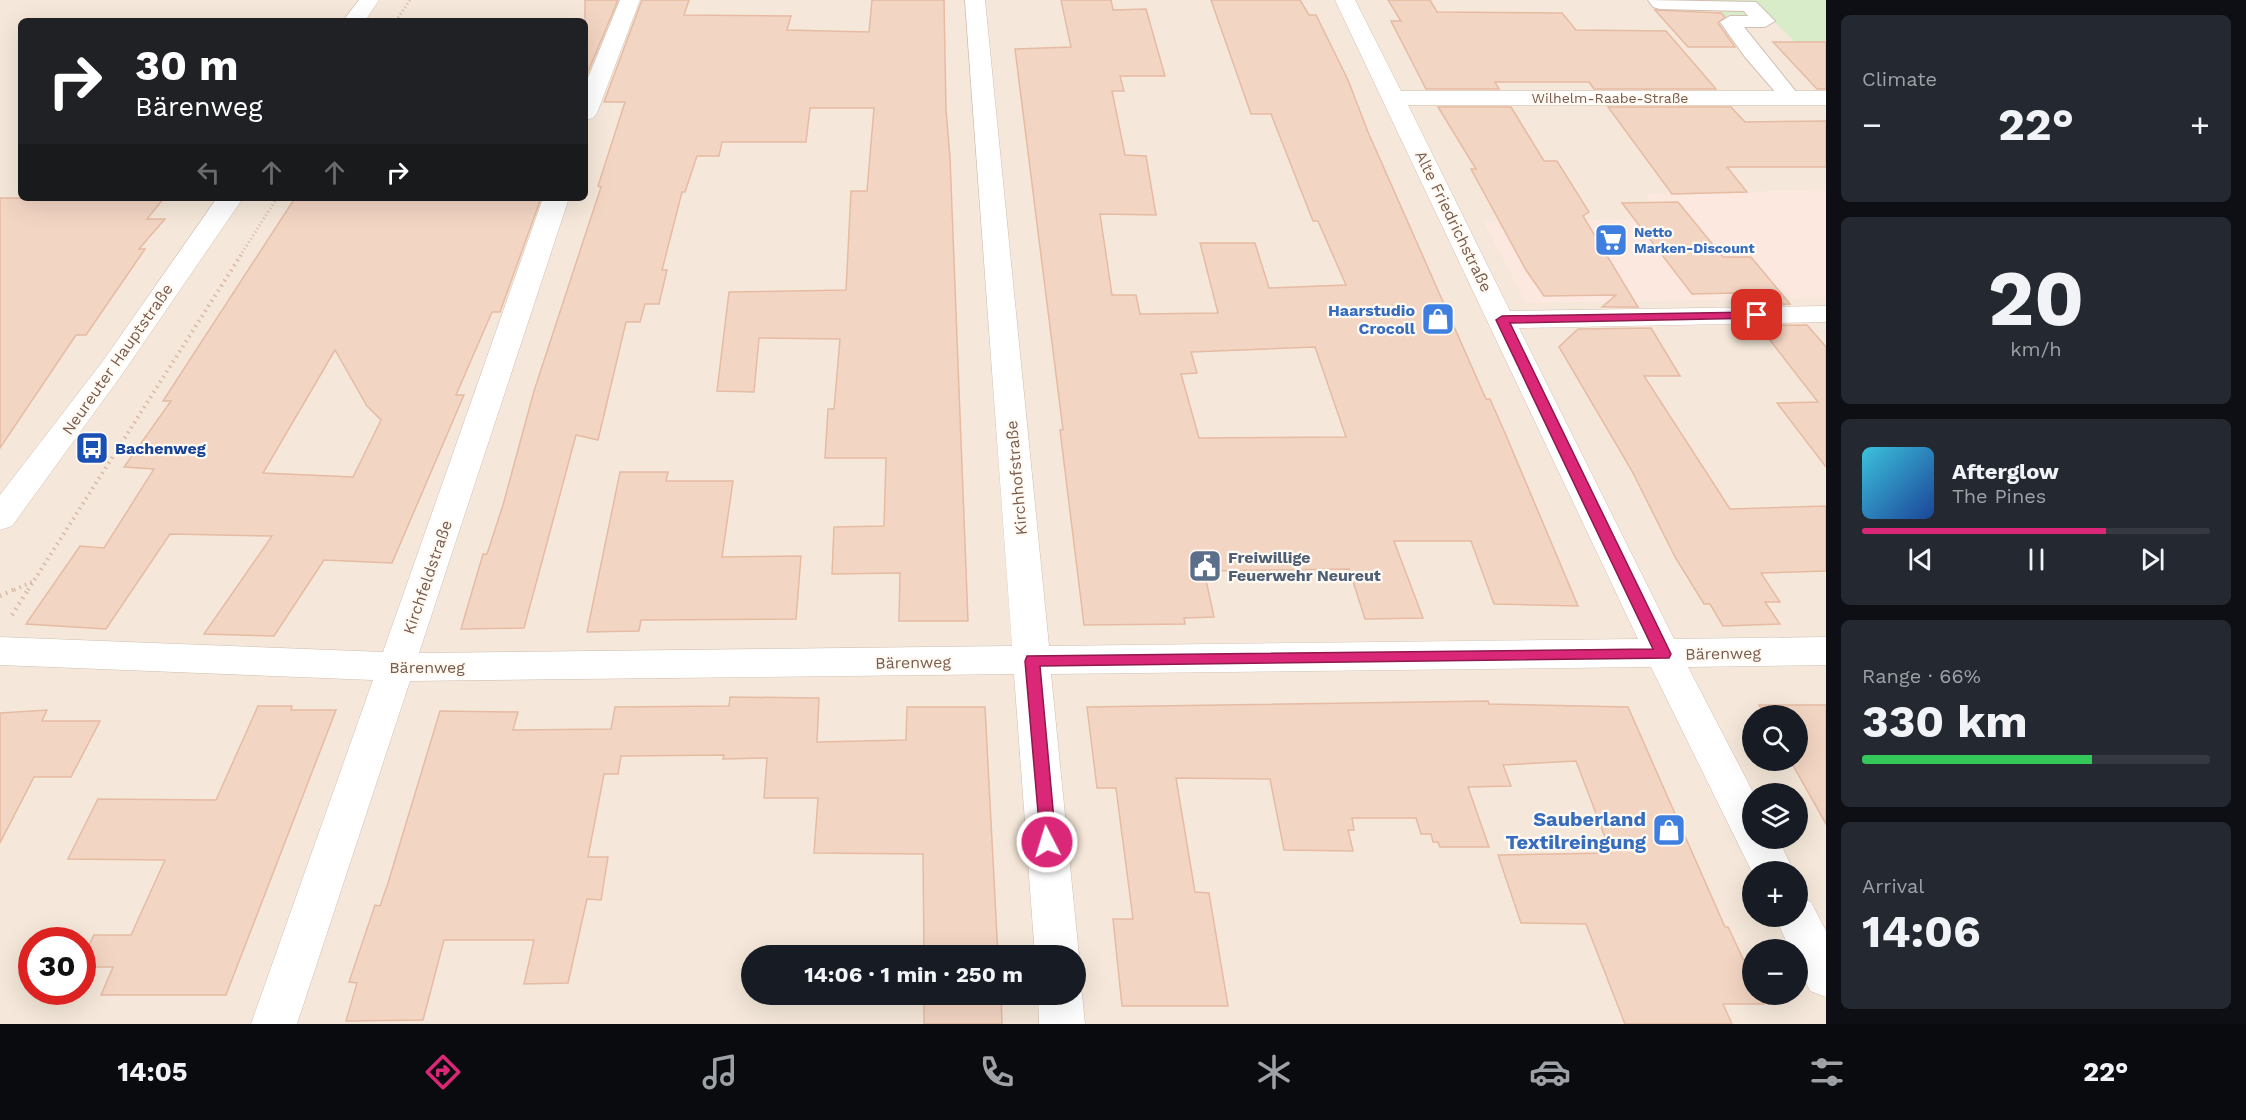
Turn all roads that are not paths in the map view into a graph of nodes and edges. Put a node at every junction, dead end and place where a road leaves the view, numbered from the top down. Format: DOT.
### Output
graph roads {
  1 [pos="369,0"];
  2 [pos="630,0"];
  3 [pos="975,0"];
  4 [pos="1345,0"];
  5 [pos="1657,0"];
  6 [pos="356,18"];
  7 [pos="1394,98"];
  8 [pos="1791,98"];
  9 [pos="1826,98"];
  10 [pos="588,105"];
  11 [pos="228,201"];
  12 [pos="555,201"];
  13 [pos="1826,314"];
  14 [pos="1502,320"];
  15 [pos="0,518"];
  16 [pos="3,638"];
  17 [pos="1826,651"];
  18 [pos="1664,654"];
  19 [pos="1032,661"];
  20 [pos="396,667"];
  21 [pos="1742,810"];
  22 [pos="1802,927"];
  23 [pos="1055,945"];
  24 [pos="1826,976"];
  25 [pos="1061,1005"];
  26 [pos="274,1024"];
  27 [pos="1062,1024"];
  1 -- 6 [label="street"];
  2 -- 10 [label="street"];
  3 -- 19 [label="street, Kirchhofstraße"];
  4 -- 7 [label="street, Alte Friedrichstraße"];
  5 -- 8 [label="street"];
  7 -- 8 [label="street, Wilhelm-Raabe-Straße"];
  7 -- 14 [label="street, Alte Friedrichstraße"];
  8 -- 9 [label="street, Wilhelm-Raabe-Straße"];
  11 -- 15 [label="street, Neureuter Hauptstraße"];
  12 -- 20 [label="street, Kirchfeldstraße"];
  13 -- 14 [label="street"];
  14 -- 18 [label="street, Alte Friedrichstraße"];
  16 -- 20 [label="street, Bärenweg"];
  17 -- 18 [label="street, Bärenweg"];
  18 -- 19 [label="street, Bärenweg"];
  18 -- 21 [label="street, Alte Friedrichstraße"];
  19 -- 20 [label="street, Bärenweg"];
  19 -- 23 [label="street, Kirchhofstraße"];
  20 -- 26 [label="street, Kirchfeldstraße"];
  22 -- 24 [label="street"];
  25 -- 27 [label="street"];
}
